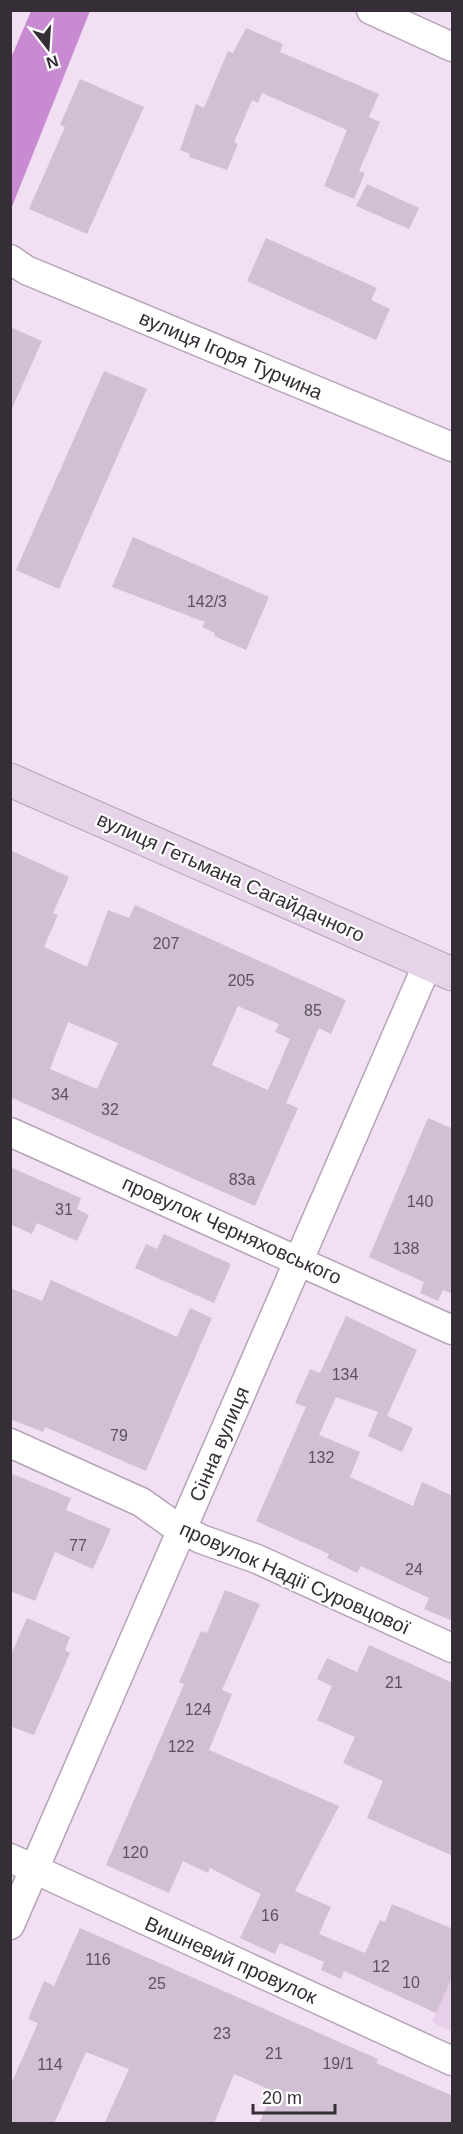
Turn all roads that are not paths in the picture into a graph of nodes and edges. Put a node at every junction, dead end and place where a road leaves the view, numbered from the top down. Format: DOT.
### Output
graph roads {
  1 [pos="370,10"];
  2 [pos="453,47"];
  3 [pos="10,259"];
  4 [pos="453,447"];
  5 [pos="10,780"];
  6 [pos="440,969"];
  7 [pos="10,1132"];
  8 [pos="299,1260"];
  9 [pos="453,1330"];
  10 [pos="10,1443"];
  11 [pos="182,1529"];
  12 [pos="453,1648"];
  13 [pos="23,1864"];
  14 [pos="10,1925"];
  15 [pos="453,2061"];
  1 -- 2 [label="street"];
  3 -- 4 [label="street, вулиця Ігоря Турчина"];
  5 -- 6 [label="main road, вулиця Гетьмана Сагайдачного"];
  6 -- 8 [label="street, Сінна вулиця"];
  7 -- 8 [label="street, провулок Черняховського"];
  8 -- 9 [label="street, провулок Черняховського"];
  8 -- 11 [label="street, Сінна вулиця"];
  10 -- 11 [label="street, провулок Надії Суровцової"];
  11 -- 12 [label="street, провулок Надії Суровцової"];
  11 -- 13 [label="street, Сінна вулиця"];
  13 -- 14 [label="street, Сінна вулиця"];
  13 -- 15 [label="street, Вишневий провулок"];
}
